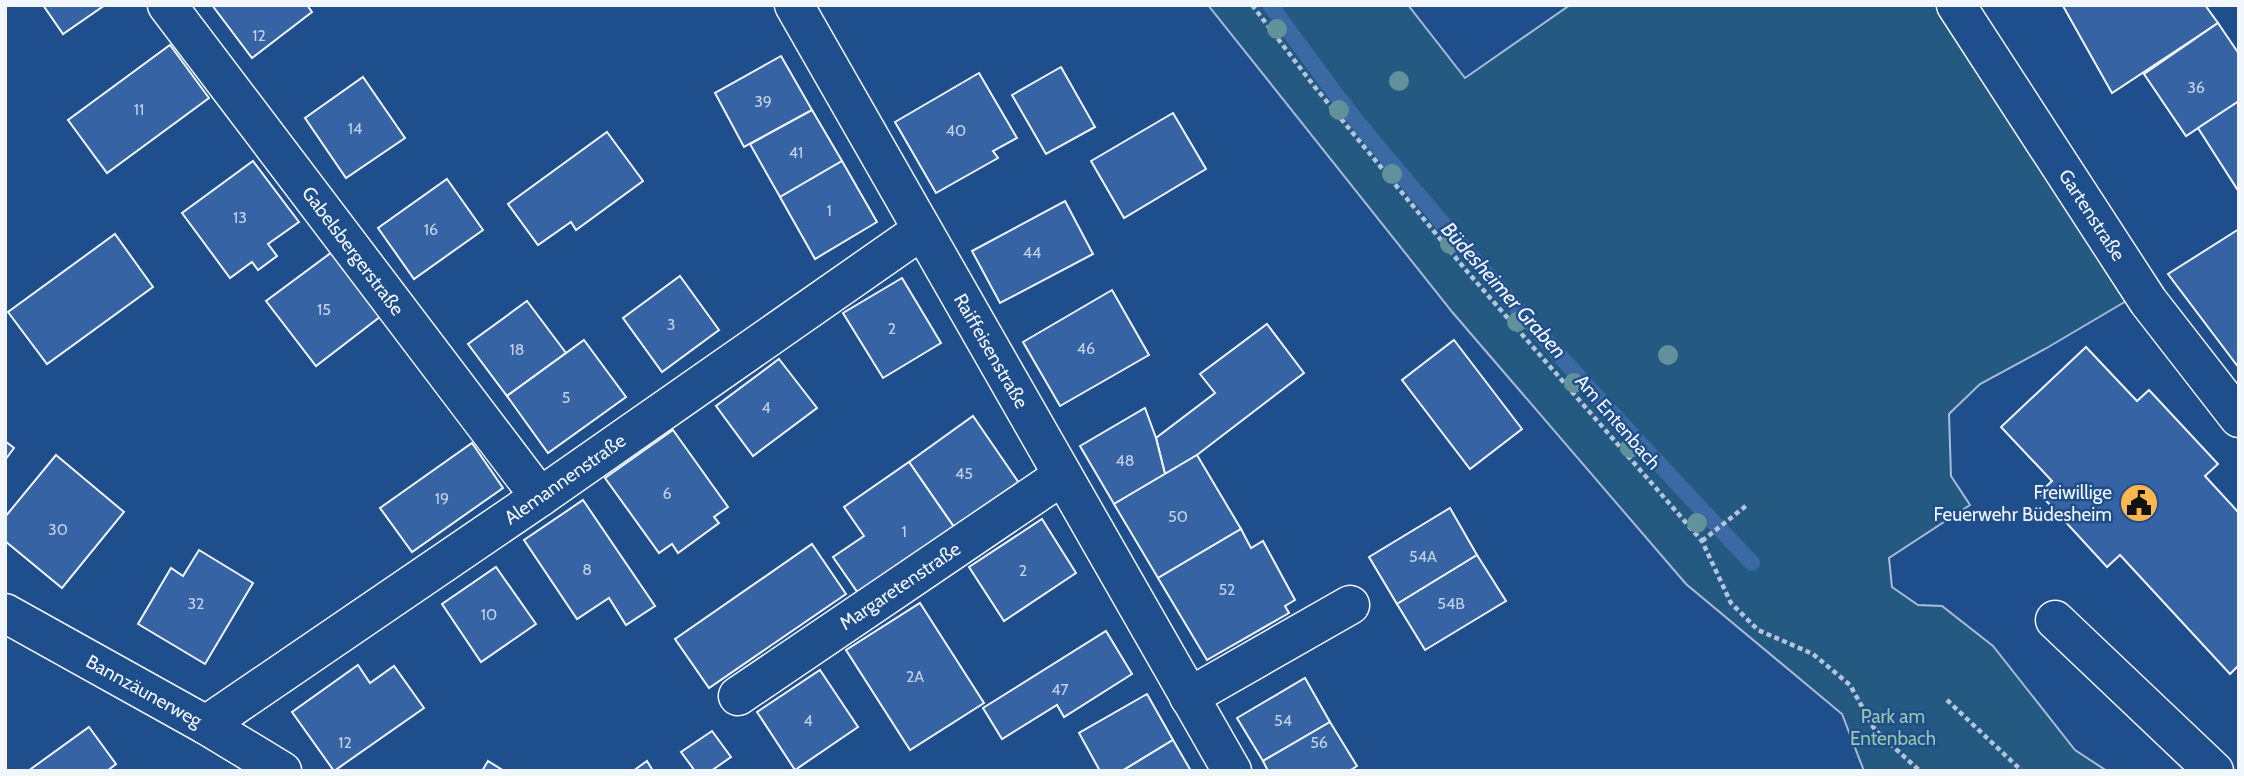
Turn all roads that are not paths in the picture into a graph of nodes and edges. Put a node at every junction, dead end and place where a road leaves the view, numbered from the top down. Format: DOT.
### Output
graph roads {
  1 [pos="167,5"];
  2 [pos="794,5"];
  3 [pos="1956,5"];
  4 [pos="922,230"];
  5 [pos="2239,418"];
  6 [pos="1062,476"];
  7 [pos="540,497"];
  8 [pos="1350,605"];
  9 [pos="5,613"];
  10 [pos="2055,620"];
  11 [pos="738,696"];
  12 [pos="1189,697"];
  13 [pos="206,725"];
  14 [pos="282,771"];
  15 [pos="1232,771"];
  16 [pos="2214,771"];
  1 -- 7 [label="street, Gabelsbergerstraße"];
  2 -- 4 [label="street, Raiffeisenstraße"];
  3 -- 5 [label="street, Gartenstraße"];
  4 -- 6 [label="street, Raiffeisenstraße"];
  4 -- 7 [label="street, Alemannenstraße"];
  6 -- 11 [label="street, Margaretenstraße"];
  6 -- 12 [label="street, Raiffeisenstraße"];
  7 -- 13 [label="street, Alemannenstraße"];
  8 -- 12 [label="street"];
  9 -- 13 [label="street, Bannzäunerweg"];
  10 -- 16 [label="street"];
  12 -- 15 [label="street, Raiffeisenstraße"];
  13 -- 14 [label="street, Bannzäunerweg"];
}
